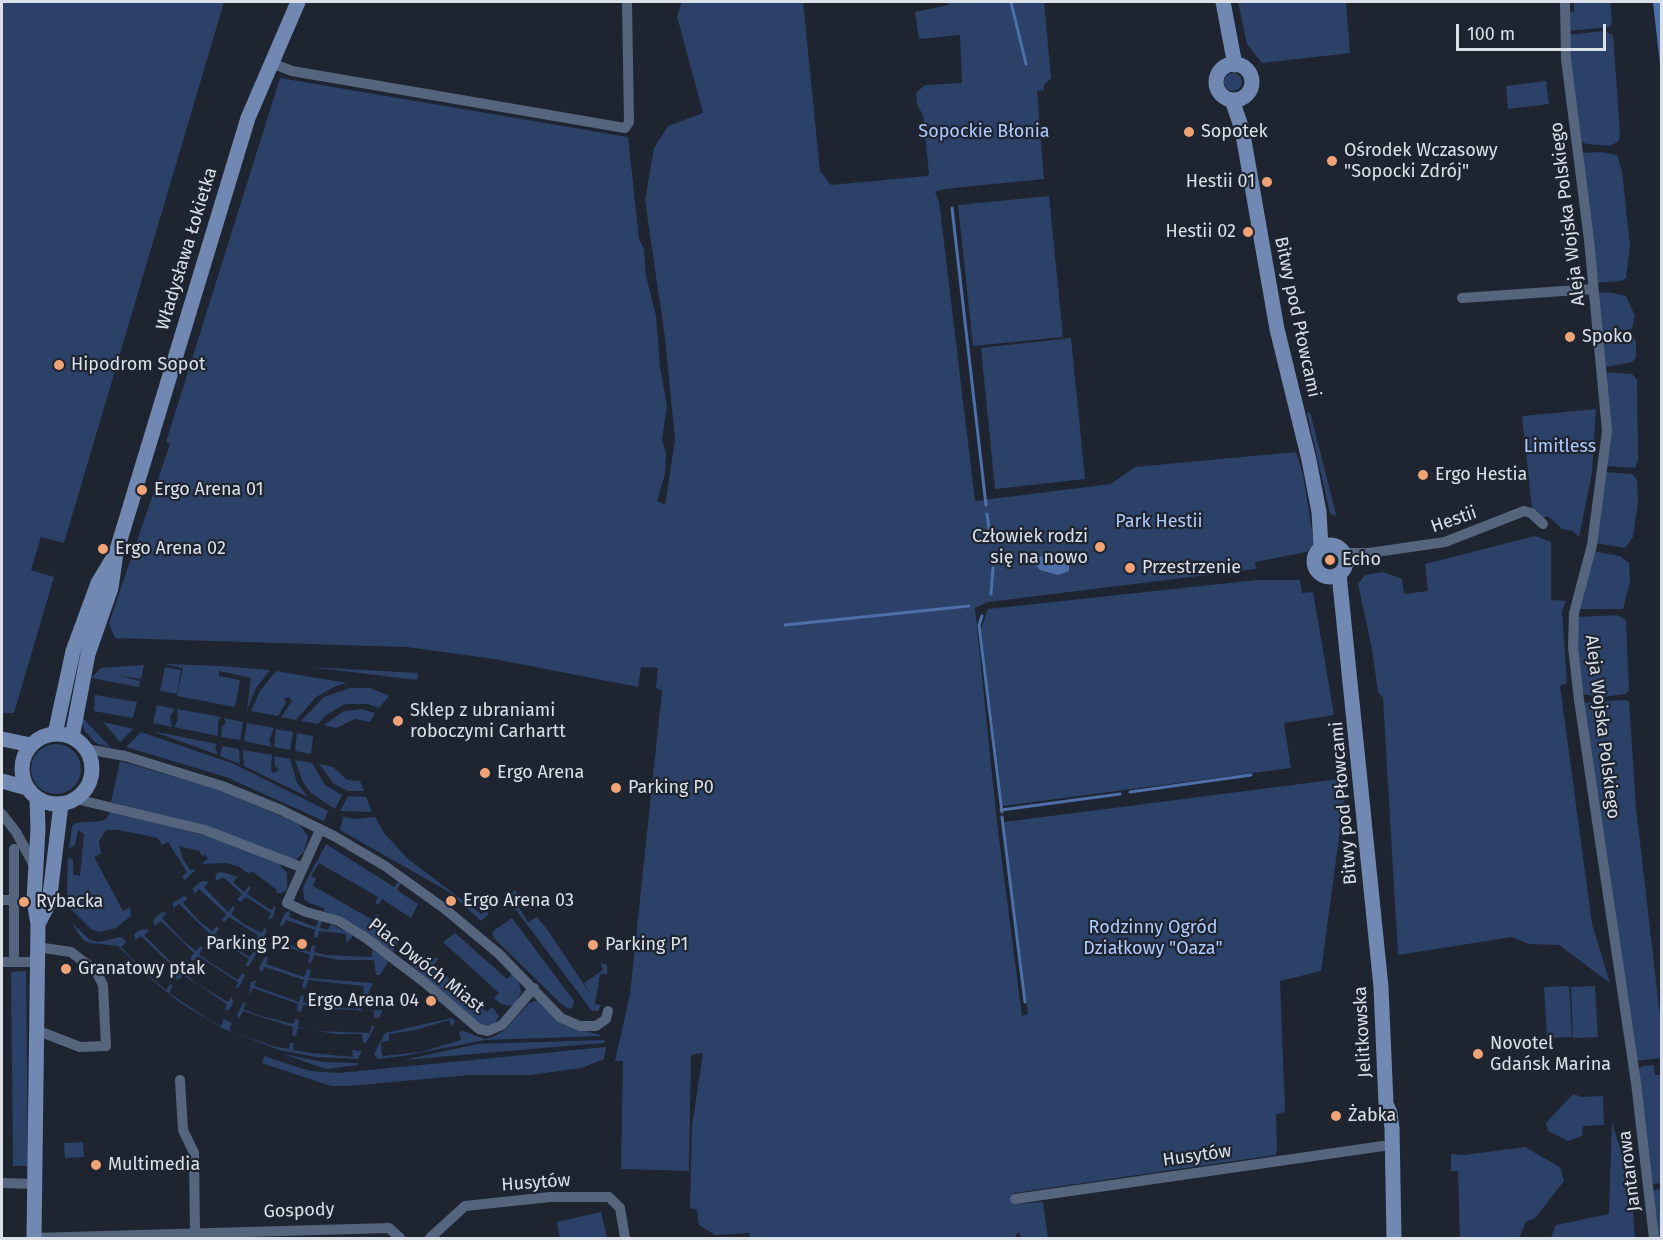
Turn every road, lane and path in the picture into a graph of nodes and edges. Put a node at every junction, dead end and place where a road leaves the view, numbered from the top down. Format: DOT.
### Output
graph roads {
  1 [pos="298,2"];
  2 [pos="627,2"];
  3 [pos="1223,2"];
  4 [pos="1565,2"];
  5 [pos="271,63"];
  6 [pos="1230,66"];
  7 [pos="1237,99"];
  8 [pos="1593,289"];
  9 [pos="1462,298"];
  10 [pos="1543,524"];
  11 [pos="116,553"];
  12 [pos="1335,560"];
  13 [pos="55,734"];
  14 [pos="72,737"];
  15 [pos="2,739"];
  16 [pos="31,745"];
  17 [pos="86,749"];
  18 [pos="2,782"];
  19 [pos="32,794"];
  20 [pos="68,802"];
  21 [pos="2,814"];
  22 [pos="320,830"];
  23 [pos="14,849"];
  24 [pos="301,867"];
  25 [pos="36,868"];
  26 [pos="2,900"];
  27 [pos="14,900"];
  28 [pos="1612,921"];
  29 [pos="38,924"];
  30 [pos="37,954"];
  31 [pos="1378,958"];
  32 [pos="2,962"];
  33 [pos="14,962"];
  34 [pos="534,988"];
  35 [pos="608,1011"];
  36 [pos="36,1030"];
  37 [pos="180,1080"];
  38 [pos="1386,1104"];
  39 [pos="1383,1146"];
  40 [pos="2,1183"];
  41 [pos="34,1184"];
  42 [pos="1016,1199"];
  43 [pos="187,1235"];
  44 [pos="122,1238"];
  45 [pos="34,1239"];
  46 [pos="400,1239"];
  47 [pos="430,1239"];
  48 [pos="625,1239"];
  49 [pos="1387,1239"];
  50 [pos="1394,1239"];
  51 [pos="1654,1239"];
  1 -- 5 [label="street, Władysława Łokietka"];
  2 -- 5 [label="street"];
  3 -- 6 [label="street, Bitwy pod Płowcami"];
  4 -- 8 [label="street, Aleja Wojska Polskiego"];
  5 -- 11 [label="street, Władysława Łokietka"];
  6 -- 7 [label="street, Bitwy pod Płowcami"];
  6 -- 7 [label="street"];
  7 -- 12 [label="street, Bitwy pod Płowcami"];
  8 -- 9 [label="street"];
  8 -- 28 [label="street, Aleja Wojska Polskiego"];
  10 -- 12 [label="street, Hestii"];
  11 -- 13 [label="street, Władysława Łokietka"];
  11 -- 14 [label="street, Władysława Łokietka"];
  12 -- 31 [label="street, Bitwy pod Płowcami"];
  13 -- 14 [label="street"];
  13 -- 16 [label="street"];
  14 -- 17 [label="street"];
  15 -- 16 [label="street"];
  16 -- 19 [label="street"];
  17 -- 20 [label="street"];
  17 -- 22 [label="street"];
  18 -- 19 [label="street"];
  19 -- 20 [label="street"];
  19 -- 25 [label="street, Gospody"];
  20 -- 24 [label="street"];
  20 -- 29 [label="street, Gospody"];
  21 -- 25 [label="street"];
  22 -- 24 [label="street, Plac Dwóch Miast"];
  22 -- 34 [label="street"];
  23 -- 27 [label="street"];
  24 -- 34 [label="street, Plac Dwóch Miast"];
  25 -- 29 [label="street, Gospody"];
  26 -- 27 [label="street"];
  27 -- 33 [label="street"];
  28 -- 51 [label="street, Jantarowa"];
  29 -- 30 [label="street, Gospody"];
  30 -- 33 [label="street"];
  30 -- 36 [label="street, Gospody"];
  30 -- 36 [label="street"];
  31 -- 38 [label="street, Jelitkowska"];
  32 -- 33 [label="street"];
  34 -- 35 [label="street"];
  36 -- 41 [label="street, Gospody"];
  37 -- 43 [label="street"];
  38 -- 39 [label="street, Jelitkowska"];
  38 -- 50 [label="street, Jelitkowska"];
  39 -- 42 [label="street, Husytów"];
  39 -- 49 [label="street, Jelitkowska"];
  40 -- 41 [label="street"];
  41 -- 45 [label="street, Gospody"];
  43 -- 44 [label="street, Gospody"];
  43 -- 46 [label="street, Gospody"];
  44 -- 45 [label="street, Gospody"];
  47 -- 48 [label="street, Husytów"];
}
